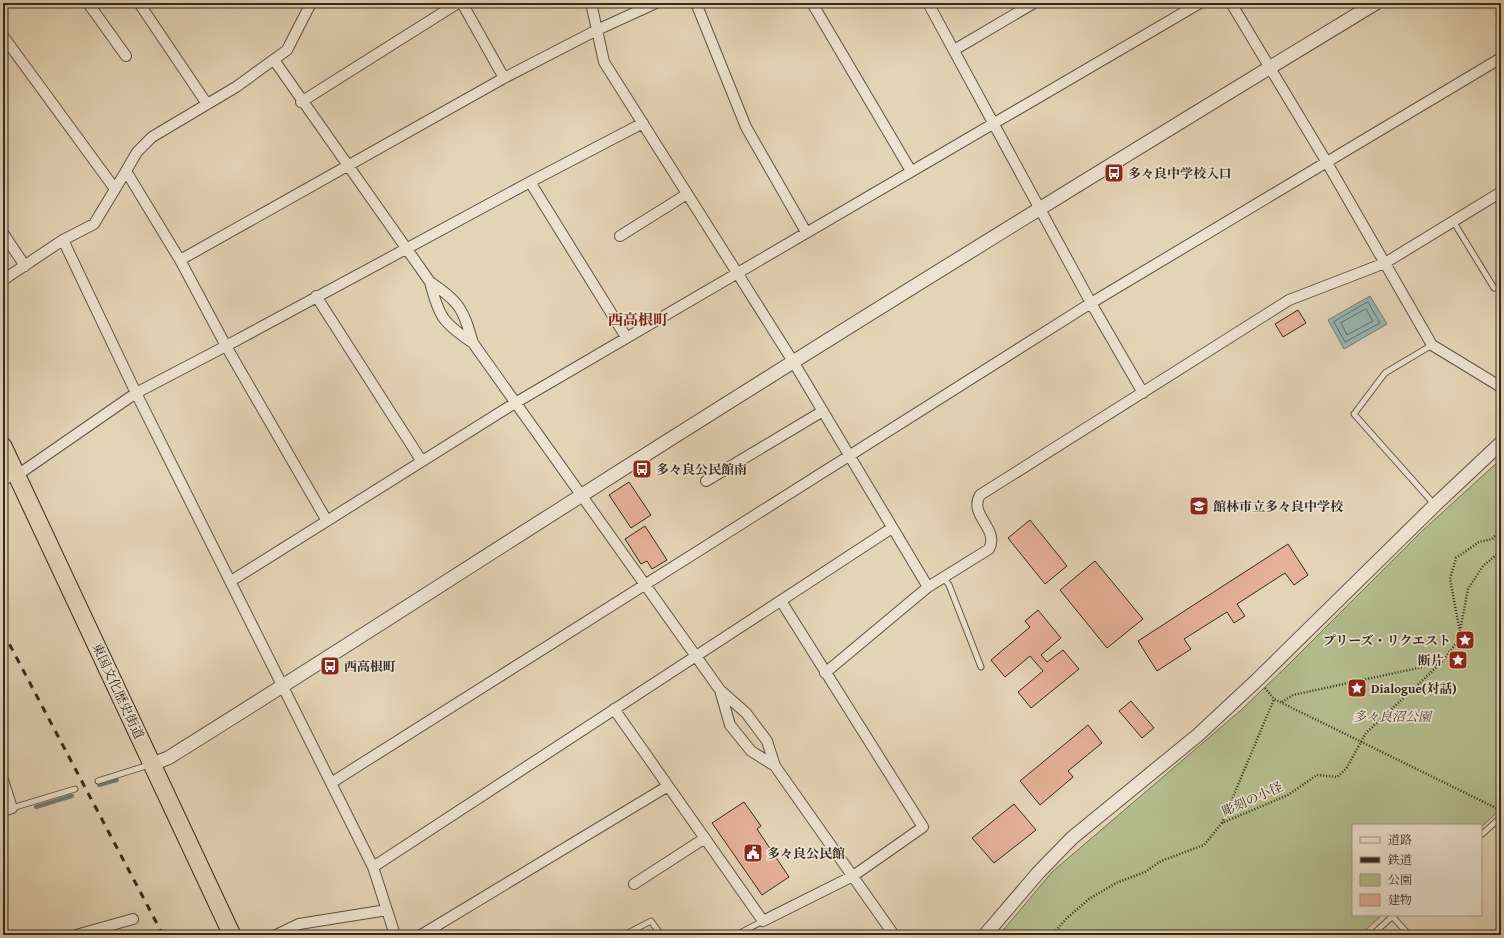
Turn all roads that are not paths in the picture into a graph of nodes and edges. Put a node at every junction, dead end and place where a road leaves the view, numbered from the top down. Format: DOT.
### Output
graph roads {
  1 [pos="88,3"];
  2 [pos="139,3"];
  3 [pos="311,3"];
  4 [pos="458,3"];
  5 [pos="462,3"];
  6 [pos="591,3"];
  7 [pos="656,3"];
  8 [pos="696,3"];
  9 [pos="812,3"];
  10 [pos="928,3"];
  11 [pos="1034,3"];
  12 [pos="1200,3"];
  13 [pos="1231,3"];
  14 [pos="1376,3"];
  15 [pos="597,30"];
  16 [pos="3,36"];
  17 [pos="954,50"];
  18 [pos="126,56"];
  19 [pos="1501,58"];
  20 [pos="274,60"];
  21 [pos="1269,68"];
  22 [pos="504,78"];
  23 [pos="302,102"];
  24 [pos="207,104"];
  25 [pos="643,124"];
  26 [pos="994,124"];
  27 [pos="1326,161"];
  28 [pos="348,166"];
  29 [pos="126,171"];
  30 [pos="911,171"];
  31 [pos="530,182"];
  32 [pos="115,189"];
  33 [pos="1501,192"];
  34 [pos="688,194"];
  35 [pos="1041,209"];
  36 [pos="1453,221"];
  37 [pos="806,232"];
  38 [pos="3,233"];
  39 [pos="620,236"];
  40 [pos="63,240"];
  41 [pos="406,249"];
  42 [pos="180,260"];
  43 [pos="1385,263"];
  44 [pos="25,266"];
  45 [pos="738,273"];
  46 [pos="3,280"];
  47 [pos="430,282"];
  48 [pos="1494,288"];
  49 [pos="316,296"];
  50 [pos="1091,303"];
  51 [pos="626,337"];
  52 [pos="473,343"];
  53 [pos="1432,345"];
  54 [pos="226,346"];
  55 [pos="794,363"];
  56 [pos="1501,386"];
  57 [pos="136,393"];
  58 [pos="1143,393"];
  59 [pos="515,403"];
  60 [pos="823,412"];
  61 [pos="1501,443"];
  62 [pos="3,446"];
  63 [pos="850,456"];
  64 [pos="421,460"];
  65 [pos="10,480"];
  66 [pos="706,481"];
  67 [pos="581,496"];
  68 [pos="1435,505"];
  69 [pos="327,521"];
  70 [pos="892,528"];
  71 [pos="943,576"];
  72 [pos="231,581"];
  73 [pos="643,584"];
  74 [pos="928,587"];
  75 [pos="781,601"];
  76 [pos="696,655"];
  77 [pos="981,667"];
  78 [pos="825,673"];
  79 [pos="282,687"];
  80 [pos="720,690"];
  81 [pos="614,709"];
  82 [pos="152,764"];
  83 [pos="775,766"];
  84 [pos="3,780"];
  85 [pos="98,781"];
  86 [pos="331,783"];
  87 [pos="668,786"];
  88 [pos="75,789"];
  89 [pos="8,810"];
  90 [pos="1501,817"];
  91 [pos="1482,834"];
  92 [pos="705,838"];
  93 [pos="373,867"];
  94 [pos="853,876"];
  95 [pos="634,884"];
  96 [pos="387,910"];
  97 [pos="1393,916"];
  98 [pos="133,919"];
  99 [pos="763,921"];
  100 [pos="76,935"];
  101 [pos="232,935"];
  102 [pos="276,935"];
  103 [pos="395,935"];
  104 [pos="421,935"];
  105 [pos="624,935"];
  106 [pos="661,935"];
  107 [pos="736,935"];
  108 [pos="894,935"];
  109 [pos="985,935"];
  110 [pos="1372,935"];
  111 [pos="1409,935"];
  1 -- 18 [label="street"];
  2 -- 24 [label="street"];
  3 -- 20 [label="street"];
  4 -- 23 [label="street"];
  5 -- 22 [label="street"];
  6 -- 15 [label="street"];
  7 -- 15 [label="street"];
  8 -- 37 [label="street"];
  9 -- 30 [label="street"];
  10 -- 17 [label="street"];
  11 -- 17 [label="street"];
  12 -- 26 [label="street"];
  13 -- 21 [label="street"];
  14 -- 21 [label="street"];
  15 -- 22 [label="street"];
  15 -- 25 [label="street"];
  16 -- 32 [label="street"];
  17 -- 26 [label="street"];
  19 -- 27 [label="street"];
  20 -- 23 [label="street"];
  20 -- 24 [label="street"];
  21 -- 27 [label="street"];
  21 -- 35 [label="street"];
  22 -- 28 [label="street"];
  23 -- 28 [label="street"];
  24 -- 29 [label="street"];
  25 -- 31 [label="street"];
  25 -- 34 [label="street"];
  26 -- 30 [label="street"];
  26 -- 35 [label="street"];
  27 -- 43 [label="street"];
  27 -- 50 [label="street"];
  28 -- 41 [label="street"];
  28 -- 42 [label="street"];
  29 -- 32 [label="street"];
  29 -- 42 [label="street"];
  30 -- 37 [label="street"];
  31 -- 41 [label="street"];
  31 -- 51 [label="street"];
  32 -- 40 [label="street"];
  33 -- 36 [label="street"];
  34 -- 39 [label="street"];
  34 -- 45 [label="street"];
  35 -- 50 [label="street"];
  35 -- 55 [label="street"];
  36 -- 43 [label="street"];
  36 -- 48 [label="lane"];
  37 -- 45 [label="street"];
  38 -- 44 [label="street"];
  40 -- 44 [label="street"];
  40 -- 57 [label="street"];
  41 -- 47 [label="street"];
  41 -- 49 [label="street"];
  42 -- 54 [label="street"];
  43 -- 53 [label="street"];
  43 -- 58 [label="street"];
  44 -- 46 [label="street"];
  45 -- 51 [label="street"];
  45 -- 55 [label="street"];
  47 -- 52 [label="street"];
  47 -- 52 [label="street"];
  49 -- 54 [label="street"];
  49 -- 64 [label="street"];
  50 -- 58 [label="street"];
  50 -- 63 [label="street"];
  51 -- 59 [label="street"];
  52 -- 59 [label="street"];
  53 -- 56 [label="street"];
  53 -- 68 [label="lane"];
  54 -- 57 [label="street"];
  54 -- 69 [label="street"];
  55 -- 60 [label="street"];
  55 -- 67 [label="street"];
  57 -- 65 [label="street"];
  57 -- 72 [label="street"];
  58 -- 71 [label="street"];
  59 -- 64 [label="street"];
  59 -- 67 [label="street"];
  60 -- 63 [label="street"];
  60 -- 66 [label="street"];
  61 -- 68 [label="street"];
  62 -- 65 [label="highway, 東国文化歴史街道"];
  63 -- 70 [label="street"];
  63 -- 73 [label="street"];
  64 -- 69 [label="street"];
  65 -- 82 [label="highway, 東国文化歴史街道"];
  67 -- 73 [label="street"];
  67 -- 79 [label="street"];
  68 -- 109 [label="street"];
  69 -- 72 [label="street"];
  70 -- 74 [label="street"];
  70 -- 75 [label="street"];
  71 -- 74 [label="street"];
  71 -- 77 [label="lane"];
  72 -- 79 [label="street"];
  73 -- 76 [label="street"];
  73 -- 86 [label="street"];
  74 -- 78 [label="street"];
  75 -- 76 [label="street"];
  75 -- 78 [label="street"];
  76 -- 80 [label="street"];
  76 -- 81 [label="street"];
  78 -- 94 [label="street"];
  79 -- 82 [label="street"];
  79 -- 86 [label="street"];
  80 -- 83 [label="street"];
  80 -- 83 [label="street"];
  81 -- 87 [label="street"];
  81 -- 93 [label="street"];
  82 -- 85 [label="lane"];
  82 -- 101 [label="highway, 東国文化歴史街道"];
  83 -- 94 [label="street"];
  84 -- 89 [label="street"];
  86 -- 93 [label="street"];
  87 -- 92 [label="street"];
  87 -- 104 [label="street"];
  88 -- 89 [label="lane"];
  90 -- 91 [label="lane"];
  92 -- 95 [label="street"];
  92 -- 99 [label="street"];
  93 -- 96 [label="street"];
  94 -- 99 [label="street"];
  94 -- 108 [label="street"];
  96 -- 102 [label="street"];
  96 -- 103 [label="street"];
  97 -- 110 [label="lane"];
  97 -- 111 [label="lane"];
  98 -- 100 [label="street"];
  99 -- 107 [label="lane"];
  105 -- 106 [label="lane"];
}
